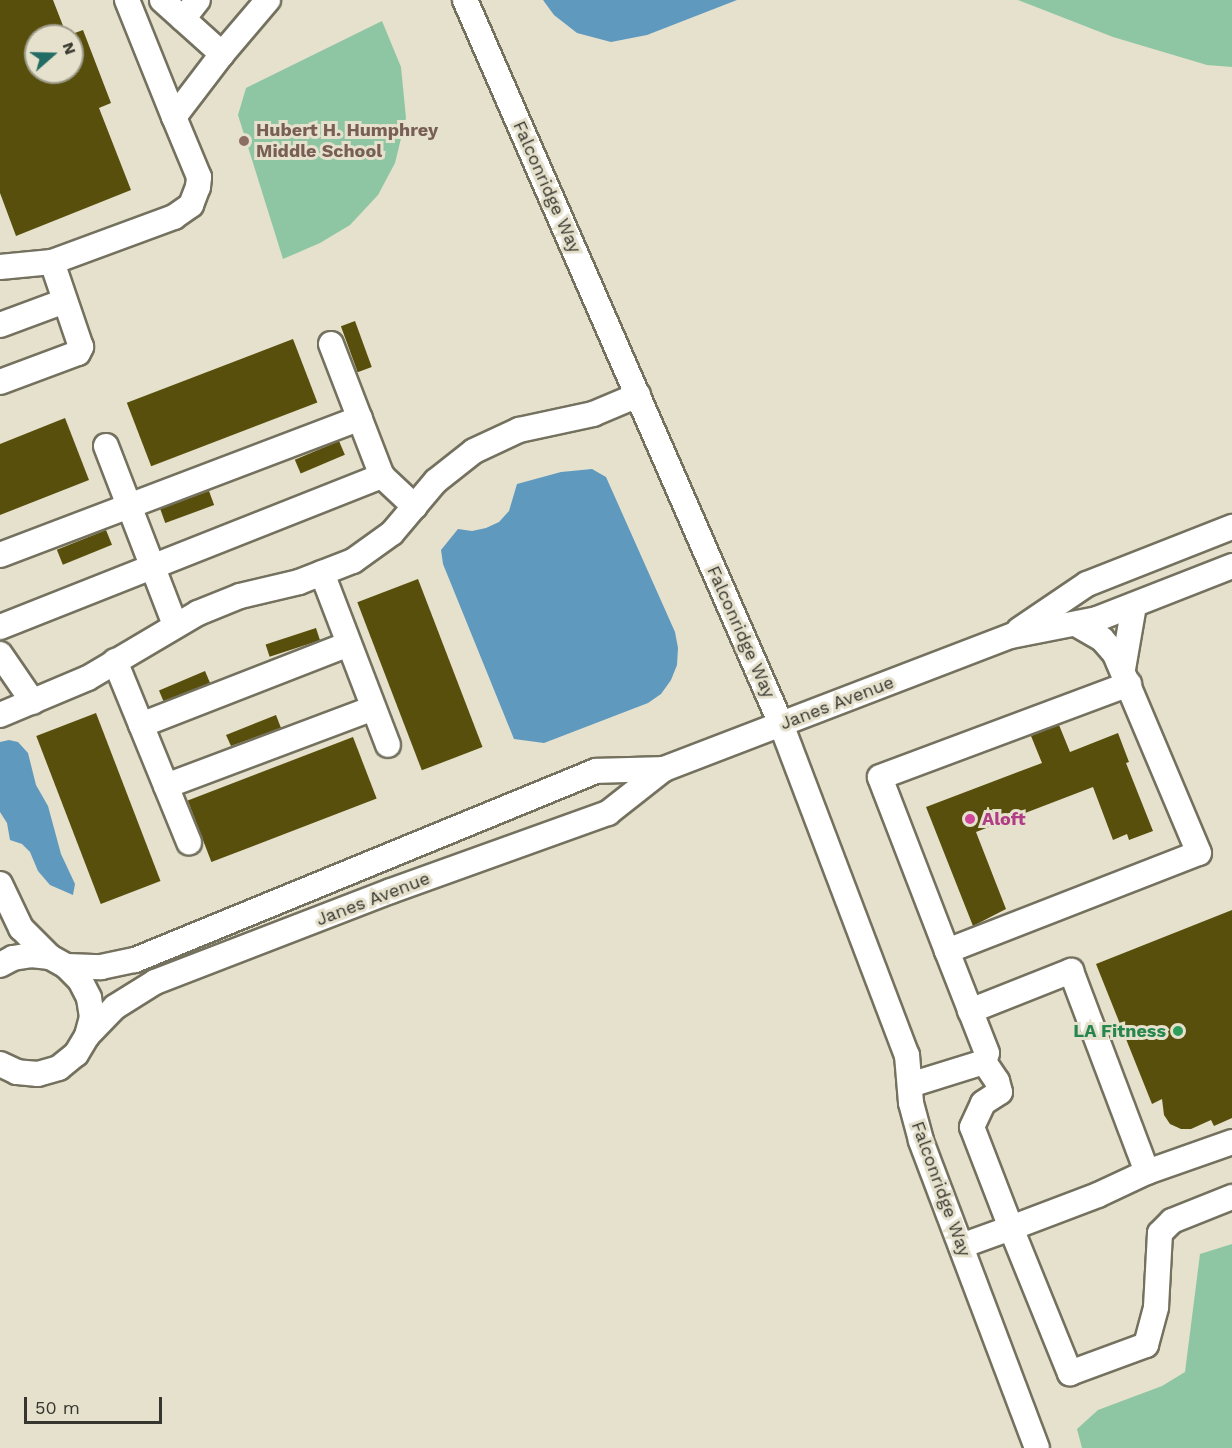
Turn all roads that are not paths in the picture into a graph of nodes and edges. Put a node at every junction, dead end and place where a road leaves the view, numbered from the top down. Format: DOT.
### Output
graph roads {
  1 [pos="127,0"];
  2 [pos="162,0"];
  3 [pos="198,0"];
  4 [pos="268,0"];
  5 [pos="465,0"];
  6 [pos="183,19"];
  7 [pos="222,54"];
  8 [pos="174,117"];
  9 [pos="52,262"];
  10 [pos="0,267"];
  11 [pos="65,301"];
  12 [pos="0,326"];
  13 [pos="331,344"];
  14 [pos="0,382"];
  15 [pos="638,395"];
  16 [pos="360,418"];
  17 [pos="106,446"];
  18 [pos="382,476"];
  19 [pos="129,506"];
  20 [pos="415,507"];
  21 [pos="1232,527"];
  22 [pos="0,555"];
  23 [pos="1232,566"];
  24 [pos="153,567"];
  25 [pos="322,573"];
  26 [pos="1134,605"];
  27 [pos="1076,624"];
  28 [pos="176,626"];
  29 [pos="0,627"];
  30 [pos="1011,636"];
  31 [pos="349,645"];
  32 [pos="0,654"];
  33 [pos="115,661"];
  34 [pos="1126,676"];
  35 [pos="33,702"];
  36 [pos="374,708"];
  37 [pos="0,715"];
  38 [pos="781,724"];
  39 [pos="141,725"];
  40 [pos="388,746"];
  41 [pos="664,769"];
  42 [pos="166,786"];
  43 [pos="189,842"];
  44 [pos="0,884"];
  45 [pos="947,951"];
  46 [pos="58,962"];
  47 [pos="0,965"];
  48 [pos="970,1011"];
  49 [pos="87,1036"];
  50 [pos="984,1062"];
  51 [pos="0,1064"];
  52 [pos="910,1085"];
  53 [pos="1232,1142"];
  54 [pos="1147,1172"];
  55 [pos="1232,1197"];
  56 [pos="1011,1228"];
  57 [pos="961,1246"];
  58 [pos="1037,1448"];
  1 -- 8 [label="street"];
  2 -- 6 [label="street"];
  3 -- 6 [label="street"];
  4 -- 7 [label="street"];
  5 -- 15 [label="street, Falconridge Way"];
  6 -- 7 [label="street"];
  7 -- 8 [label="street"];
  8 -- 9 [label="street"];
  9 -- 10 [label="street"];
  9 -- 11 [label="street"];
  11 -- 12 [label="street"];
  11 -- 14 [label="street"];
  13 -- 16 [label="street"];
  15 -- 20 [label="street"];
  15 -- 38 [label="street, Falconridge Way"];
  16 -- 18 [label="street"];
  16 -- 19 [label="street"];
  17 -- 19 [label="street"];
  18 -- 20 [label="street"];
  18 -- 24 [label="street"];
  19 -- 22 [label="street"];
  19 -- 24 [label="street"];
  20 -- 25 [label="street"];
  21 -- 30 [label="street, Janes Avenue"];
  23 -- 26 [label="street, Janes Avenue"];
  24 -- 28 [label="street"];
  24 -- 29 [label="street"];
  25 -- 28 [label="street"];
  25 -- 31 [label="street"];
  26 -- 27 [label="street, Janes Avenue"];
  26 -- 34 [label="street"];
  27 -- 30 [label="street, Janes Avenue"];
  27 -- 34 [label="street"];
  28 -- 33 [label="street"];
  30 -- 38 [label="street, Janes Avenue"];
  31 -- 36 [label="street"];
  31 -- 39 [label="street"];
  32 -- 35 [label="street"];
  33 -- 35 [label="street"];
  33 -- 39 [label="street"];
  34 -- 45 [label="street"];
  34 -- 45 [label="street"];
  35 -- 37 [label="street"];
  36 -- 40 [label="street"];
  36 -- 42 [label="street"];
  38 -- 41 [label="street, Janes Avenue"];
  38 -- 52 [label="street, Falconridge Way"];
  39 -- 42 [label="street"];
  41 -- 46 [label="street, Janes Avenue"];
  41 -- 49 [label="street, Janes Avenue"];
  42 -- 43 [label="street"];
  44 -- 46 [label="street"];
  45 -- 48 [label="street"];
  46 -- 47 [label="street, Janes Avenue"];
  46 -- 49 [label="street"];
  48 -- 50 [label="street"];
  48 -- 54 [label="street"];
  49 -- 51 [label="street, Janes Avenue"];
  50 -- 52 [label="street"];
  50 -- 56 [label="street"];
  52 -- 57 [label="street, Falconridge Way"];
  53 -- 54 [label="street"];
  54 -- 56 [label="street"];
  55 -- 56 [label="street"];
  56 -- 57 [label="street"];
  57 -- 58 [label="street, Falconridge Way"];
}
